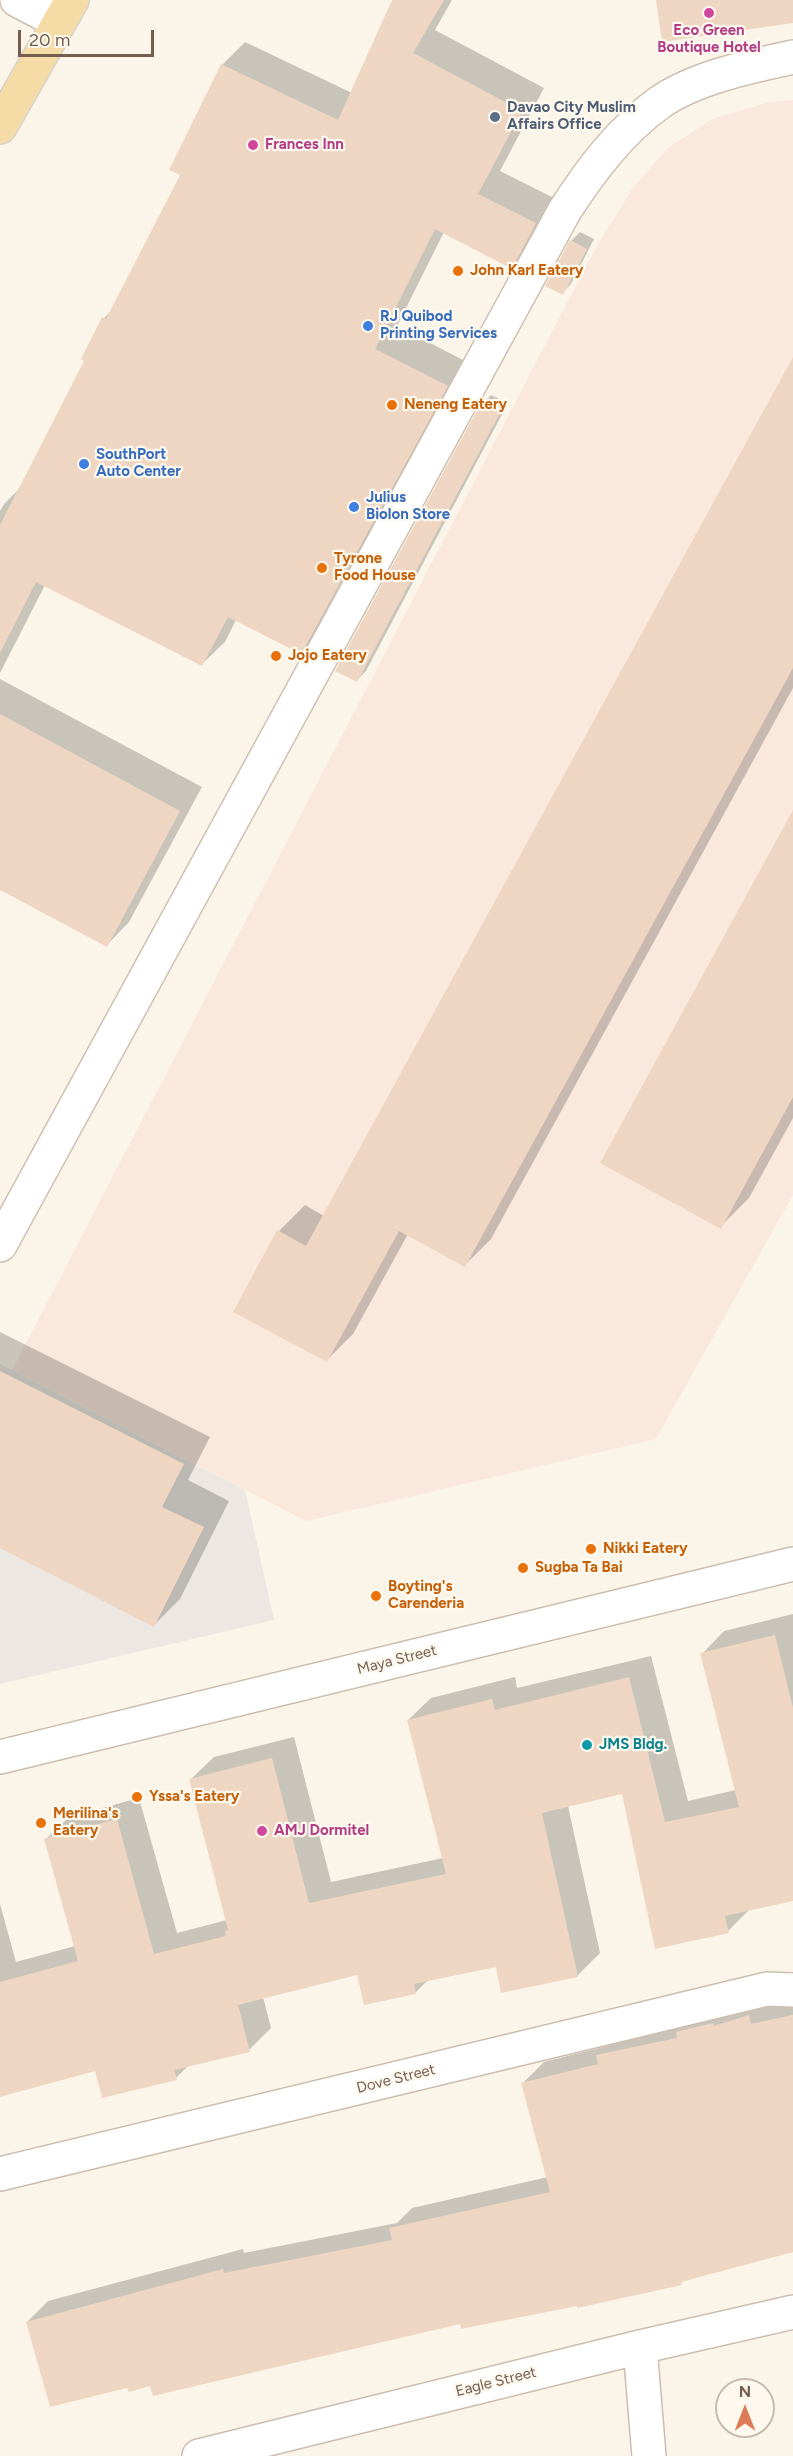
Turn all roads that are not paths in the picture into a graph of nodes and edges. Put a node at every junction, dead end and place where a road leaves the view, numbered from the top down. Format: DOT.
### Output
graph roads {
  1 [pos="17,0"];
  2 [pos="66,11"];
  3 [pos="793,57"];
  4 [pos="0,127"];
  5 [pos="0,1245"];
  6 [pos="793,1563"];
  7 [pos="0,1757"];
  8 [pos="793,1990"];
  9 [pos="0,2174"];
  10 [pos="793,2312"];
  11 [pos="640,2346"];
  12 [pos="199,2456"];
  13 [pos="649,2456"];
  1 -- 2 [label="street"];
  2 -- 4 [label="main road"];
  3 -- 5 [label="street"];
  6 -- 7 [label="street, Maya Street"];
  8 -- 9 [label="street, Dove Street"];
  10 -- 11 [label="street, Eagle Street"];
  11 -- 12 [label="street, Eagle Street"];
  11 -- 13 [label="street"];
}
